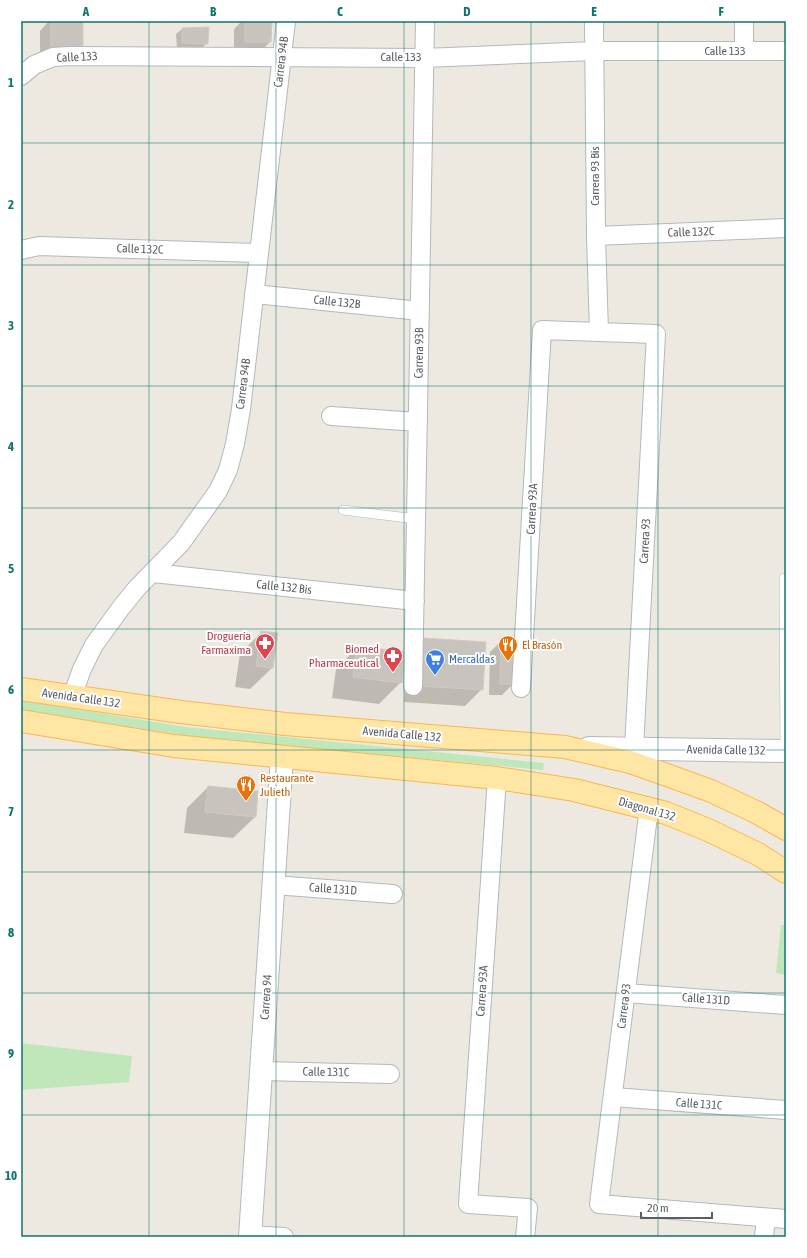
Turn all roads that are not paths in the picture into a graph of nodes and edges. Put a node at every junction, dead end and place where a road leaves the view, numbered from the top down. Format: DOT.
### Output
graph roads {
  1 [pos="286,21"];
  2 [pos="425,21"];
  3 [pos="594,21"];
  4 [pos="744,21"];
  5 [pos="594,51"];
  6 [pos="744,51"];
  7 [pos="786,51"];
  8 [pos="282,57"];
  9 [pos="424,58"];
  10 [pos="21,76"];
  11 [pos="786,228"];
  12 [pos="596,236"];
  13 [pos="21,250"];
  14 [pos="259,253"];
  15 [pos="254,294"];
  16 [pos="420,311"];
  17 [pos="599,332"];
  18 [pos="331,416"];
  19 [pos="418,422"];
  20 [pos="343,510"];
  21 [pos="416,519"];
  22 [pos="153,573"];
  23 [pos="784,578"];
  24 [pos="415,601"];
  25 [pos="413,686"];
  26 [pos="521,688"];
  27 [pos="21,689"];
  28 [pos="72,697"];
  29 [pos="21,721"];
  30 [pos="565,747"];
  31 [pos="634,748"];
  32 [pos="786,751"];
  33 [pos="282,757"];
  34 [pos="497,778"];
  35 [pos="649,808"];
  36 [pos="786,829"];
  37 [pos="786,872"];
  38 [pos="274,884"];
  39 [pos="393,894"];
  40 [pos="626,993"];
  41 [pos="786,1005"];
  42 [pos="261,1071"];
  43 [pos="390,1074"];
  44 [pos="613,1097"];
  45 [pos="786,1110"];
  46 [pos="766,1218"];
  47 [pos="786,1219"];
  48 [pos="250,1236"];
  49 [pos="284,1237"];
  50 [pos="525,1237"];
  51 [pos="764,1237"];
  1 -- 8 [label="street, Carrera 94B"];
  2 -- 9 [label="street, Carrera 93B"];
  3 -- 5 [label="street, Carrera 93 Bis"];
  4 -- 6 [label="street"];
  5 -- 6 [label="street, Calle 133"];
  5 -- 9 [label="street, Calle 133"];
  5 -- 12 [label="street, Carrera 93 Bis"];
  6 -- 7 [label="street, Calle 133"];
  8 -- 9 [label="street, Calle 133"];
  8 -- 10 [label="street, Calle 133"];
  8 -- 14 [label="street, Carrera 94B"];
  9 -- 16 [label="street, Carrera 93B"];
  11 -- 12 [label="street, Calle 132C"];
  12 -- 17 [label="street, Carrera 93 Bis"];
  13 -- 14 [label="street, Calle 132C"];
  14 -- 15 [label="street, Carrera 94B"];
  15 -- 16 [label="street, Calle 132B"];
  15 -- 22 [label="street, Carrera 94B"];
  16 -- 19 [label="street, Carrera 93B"];
  17 -- 26 [label="street, Carrera 93A"];
  17 -- 31 [label="street, Carrera 93"];
  18 -- 19 [label="street"];
  19 -- 21 [label="street, Carrera 93B"];
  20 -- 21 [label="lane"];
  21 -- 24 [label="street, Carrera 93B"];
  22 -- 24 [label="street, Calle 132 Bis"];
  22 -- 28 [label="street, Carrera 94B"];
  23 -- 32 [label="lane"];
  24 -- 25 [label="street, Carrera 93B"];
  27 -- 28 [label="main road, Avenida Calle 132"];
  28 -- 30 [label="main road, Avenida Calle 132"];
  29 -- 33 [label="main road"];
  30 -- 31 [label="street, Avenida Calle 132"];
  30 -- 36 [label="main road"];
  31 -- 32 [label="street, Avenida Calle 132"];
  33 -- 34 [label="main road"];
  33 -- 38 [label="street, Carrera 94"];
  34 -- 35 [label="main road, Diagonal 132"];
  34 -- 50 [label="street, Carrera 93A"];
  35 -- 37 [label="main road, Diagonal 132"];
  35 -- 40 [label="street, Carrera 93"];
  38 -- 39 [label="street, Calle 131D"];
  38 -- 42 [label="street, Carrera 94"];
  40 -- 41 [label="street, Calle 131D"];
  40 -- 44 [label="street, Carrera 93"];
  42 -- 43 [label="street, Calle 131C"];
  42 -- 48 [label="street, Carrera 94"];
  44 -- 45 [label="street, Calle 131C"];
  44 -- 46 [label="street, Carrera 93"];
  46 -- 47 [label="street"];
  46 -- 51 [label="street"];
  48 -- 49 [label="street"];
}
